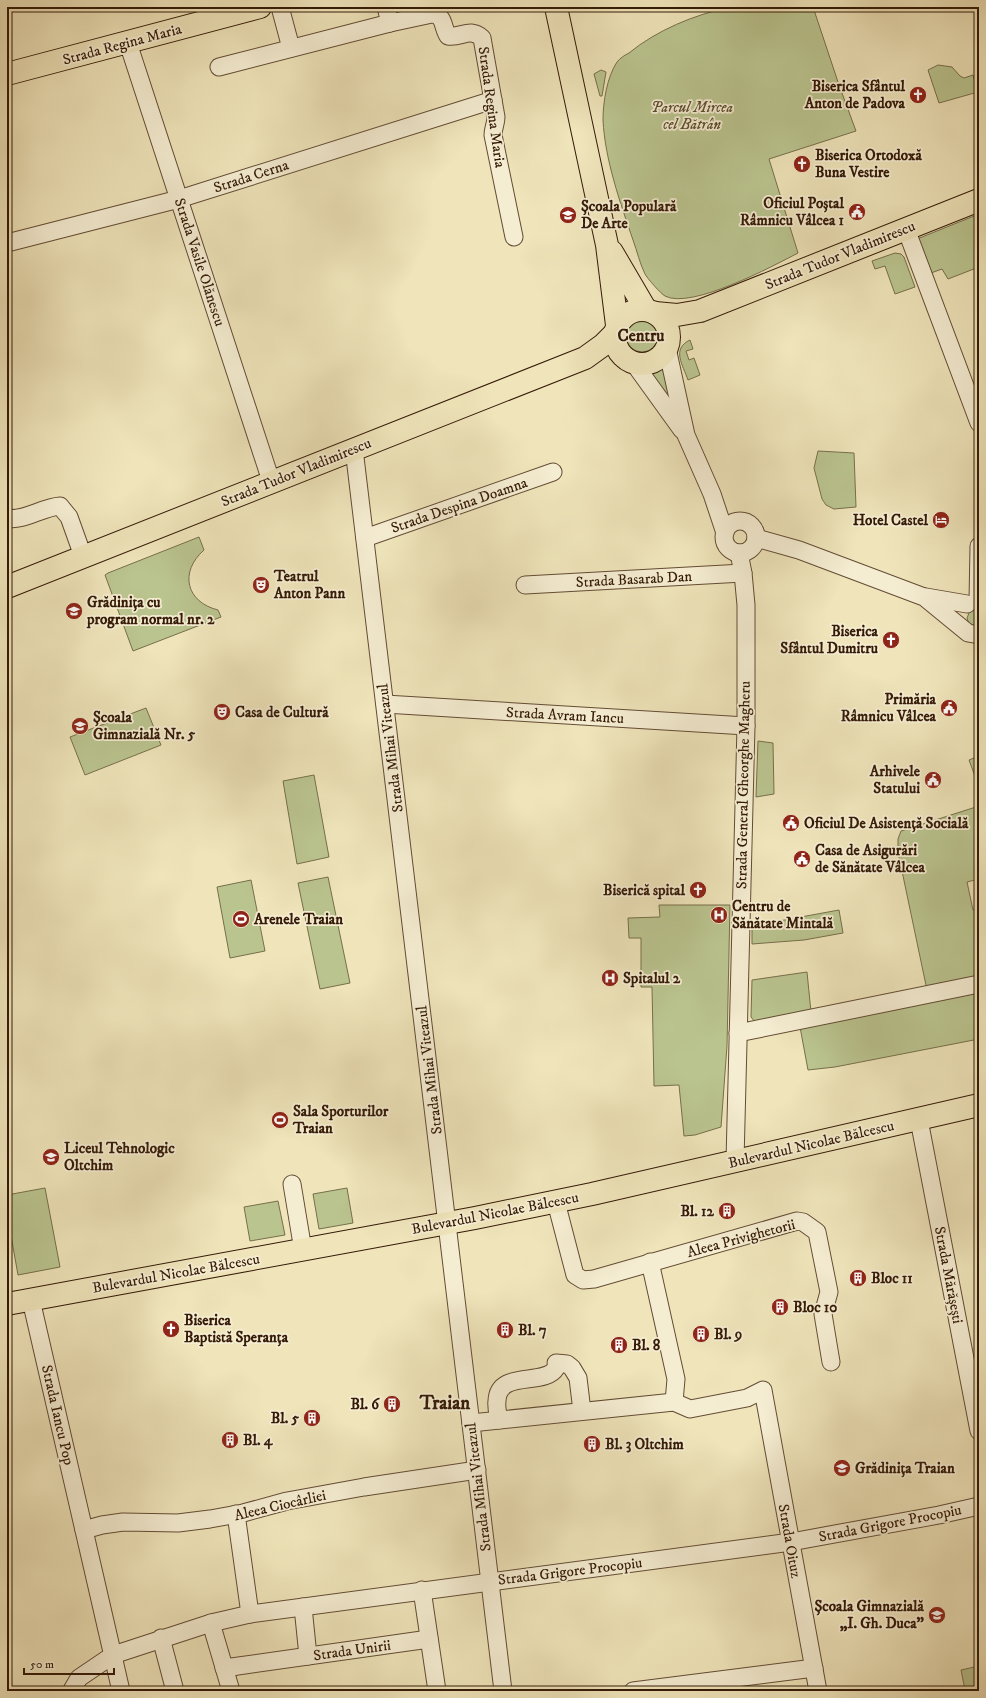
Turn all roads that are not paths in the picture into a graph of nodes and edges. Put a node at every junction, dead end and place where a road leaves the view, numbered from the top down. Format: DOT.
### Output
graph roads {
  1 [pos="260,7"];
  2 [pos="280,7"];
  3 [pos="556,7"];
  4 [pos="388,15"];
  5 [pos="128,42"];
  6 [pos="291,48"];
  7 [pos="218,67"];
  8 [pos="7,74"];
  9 [pos="493,100"];
  10 [pos="179,199"];
  11 [pos="979,200"];
  12 [pos="906,229"];
  13 [pos="514,237"];
  14 [pos="7,243"];
  15 [pos="607,245"];
  16 [pos="650,311"];
  17 [pos="700,311"];
  18 [pos="616,329"];
  19 [pos="668,342"];
  20 [pos="585,358"];
  21 [pos="628,359"];
  22 [pos="979,423"];
  23 [pos="686,435"];
  24 [pos="354,448"];
  25 [pos="553,472"];
  26 [pos="271,481"];
  27 [pos="7,518"];
  28 [pos="731,528"];
  29 [pos="365,538"];
  30 [pos="756,538"];
  31 [pos="979,546"];
  32 [pos="739,553"];
  33 [pos="83,556"];
  34 [pos="743,573"];
  35 [pos="526,585"];
  36 [pos="7,587"];
  37 [pos="924,597"];
  38 [pos="975,602"];
  39 [pos="963,629"];
  40 [pos="979,635"];
  41 [pos="385,704"];
  42 [pos="746,726"];
  43 [pos="979,984"];
  44 [pos="738,1033"];
  45 [pos="979,1105"];
  46 [pos="919,1120"];
  47 [pos="735,1161"];
  48 [pos="292,1184"];
  49 [pos="556,1202"];
  50 [pos="448,1223"];
  51 [pos="303,1250"];
  52 [pos="650,1262"];
  53 [pos="31,1300"];
  54 [pos="7,1304"];
  55 [pos="831,1362"];
  56 [pos="674,1402"];
  57 [pos="582,1411"];
  58 [pos="499,1420"];
  59 [pos="471,1423"];
  60 [pos="979,1431"];
  61 [pos="476,1470"];
  62 [pos="979,1506"];
  63 [pos="236,1514"];
  64 [pos="84,1530"];
  65 [pos="790,1542"];
  66 [pos="489,1581"];
  67 [pos="422,1590"];
  68 [pos="303,1607"];
  69 [pos="250,1614"];
  70 [pos="211,1623"];
  71 [pos="161,1638"];
  72 [pos="429,1639"];
  73 [pos="113,1655"];
  74 [pos="308,1656"];
  75 [pos="224,1668"];
  76 [pos="814,1668"];
  77 [pos="72,1690"];
  78 [pos="121,1691"];
  79 [pos="175,1691"];
  80 [pos="231,1691"];
  81 [pos="437,1691"];
  82 [pos="503,1691"];
  83 [pos="633,1691"];
  84 [pos="818,1691"];
  1 -- 5 [label="main road, Strada Regina Maria"];
  2 -- 6 [label="street"];
  3 -- 15 [label="main road"];
  4 -- 6 [label="street, Strada Regina Maria"];
  4 -- 9 [label="street, Strada Regina Maria"];
  5 -- 8 [label="main road, Strada Regina Maria"];
  5 -- 10 [label="street, Strada Vasile Olănescu"];
  6 -- 7 [label="street, Strada Regina Maria"];
  9 -- 10 [label="street, Strada Cerna"];
  9 -- 13 [label="street, Strada Regina Maria"];
  10 -- 14 [label="street, Strada Cerna"];
  10 -- 26 [label="street, Strada Vasile Olănescu"];
  11 -- 12 [label="main road, Strada Tudor Vladimirescu"];
  12 -- 17 [label="main road, Strada Tudor Vladimirescu"];
  12 -- 22 [label="street"];
  15 -- 16 [label="main road"];
  15 -- 18 [label="main road"];
  16 -- 17 [label="main road, Strada Tudor Vladimirescu"];
  16 -- 18 [label="main road"];
  16 -- 19 [label="main road"];
  17 -- 19 [label="main road, Strada Tudor Vladimirescu"];
  18 -- 20 [label="main road, Strada Tudor Vladimirescu"];
  18 -- 21 [label="main road"];
  19 -- 21 [label="main road"];
  19 -- 23 [label="street"];
  20 -- 21 [label="main road, Strada Tudor Vladimirescu"];
  20 -- 24 [label="main road, Strada Tudor Vladimirescu"];
  21 -- 23 [label="street"];
  23 -- 28 [label="street"];
  24 -- 26 [label="main road, Strada Tudor Vladimirescu"];
  24 -- 29 [label="street, Strada Mihai Viteazul"];
  25 -- 29 [label="street, Strada Despina Doamna"];
  26 -- 33 [label="main road, Strada Tudor Vladimirescu"];
  27 -- 33 [label="street"];
  28 -- 30 [label="street"];
  28 -- 32 [label="street"];
  29 -- 41 [label="street, Strada Mihai Viteazul"];
  30 -- 32 [label="street"];
  30 -- 37 [label="street"];
  31 -- 38 [label="street"];
  32 -- 34 [label="street, Strada General Gheorghe Magheru"];
  33 -- 36 [label="main road, Strada Tudor Vladimirescu"];
  34 -- 35 [label="street, Strada Basarab Dan"];
  34 -- 42 [label="street, Strada General Gheorghe Magheru"];
  37 -- 38 [label="street"];
  37 -- 39 [label="street"];
  38 -- 39 [label="street"];
  39 -- 40 [label="street"];
  41 -- 42 [label="street, Strada Avram Iancu"];
  41 -- 50 [label="street, Strada Mihai Viteazul"];
  42 -- 44 [label="street, Strada General Gheorghe Magheru"];
  43 -- 44 [label="street"];
  44 -- 47 [label="street, Strada General Gheorghe Magheru"];
  45 -- 46 [label="main road, Bulevardul Nicolae Bălcescu"];
  46 -- 47 [label="main road, Bulevardul Nicolae Bălcescu"];
  46 -- 60 [label="street, Strada Mărășești"];
  47 -- 49 [label="main road, Bulevardul Nicolae Bălcescu"];
  48 -- 51 [label="street"];
  49 -- 50 [label="main road, Bulevardul Nicolae Bălcescu"];
  49 -- 52 [label="street, Aleea Privighetorii"];
  50 -- 51 [label="main road, Bulevardul Nicolae Bălcescu"];
  50 -- 59 [label="street, Strada Mihai Viteazul"];
  51 -- 53 [label="main road, Bulevardul Nicolae Bălcescu"];
  52 -- 55 [label="street, Aleea Privighetorii"];
  52 -- 56 [label="street"];
  53 -- 54 [label="main road, Bulevardul Nicolae Bălcescu"];
  53 -- 64 [label="street, Strada Iancu Pop"];
  56 -- 57 [label="street"];
  56 -- 65 [label="street, Strada Oituz"];
  57 -- 58 [label="street"];
  57 -- 58 [label="street"];
  58 -- 59 [label="street"];
  59 -- 61 [label="street, Strada Mihai Viteazul"];
  61 -- 63 [label="street, Aleea Ciocârliei"];
  61 -- 66 [label="street, Strada Mihai Viteazul"];
  62 -- 65 [label="street, Strada Grigore Procopiu"];
  63 -- 64 [label="street, Aleea Ciocârliei"];
  63 -- 69 [label="street"];
  64 -- 73 [label="street"];
  65 -- 66 [label="street, Strada Grigore Procopiu"];
  65 -- 76 [label="street, Strada Oituz"];
  66 -- 67 [label="street, Strada Grigore Procopiu"];
  66 -- 82 [label="street, Strada Mihai Viteazul"];
  67 -- 68 [label="street, Strada Grigore Procopiu"];
  67 -- 72 [label="street"];
  68 -- 69 [label="street, Strada Grigore Procopiu"];
  68 -- 74 [label="street"];
  69 -- 70 [label="street, Strada Grigore Procopiu"];
  70 -- 71 [label="street, Strada Grigore Procopiu"];
  70 -- 75 [label="street"];
  71 -- 73 [label="street, Strada Grigore Procopiu"];
  71 -- 79 [label="street"];
  72 -- 74 [label="street, Strada Unirii"];
  72 -- 81 [label="street"];
  73 -- 77 [label="street, Strada Grigore Procopiu"];
  73 -- 78 [label="street"];
  74 -- 75 [label="street, Strada Unirii"];
  75 -- 80 [label="street"];
  76 -- 83 [label="street"];
  76 -- 84 [label="street, Strada Oituz"];
}
